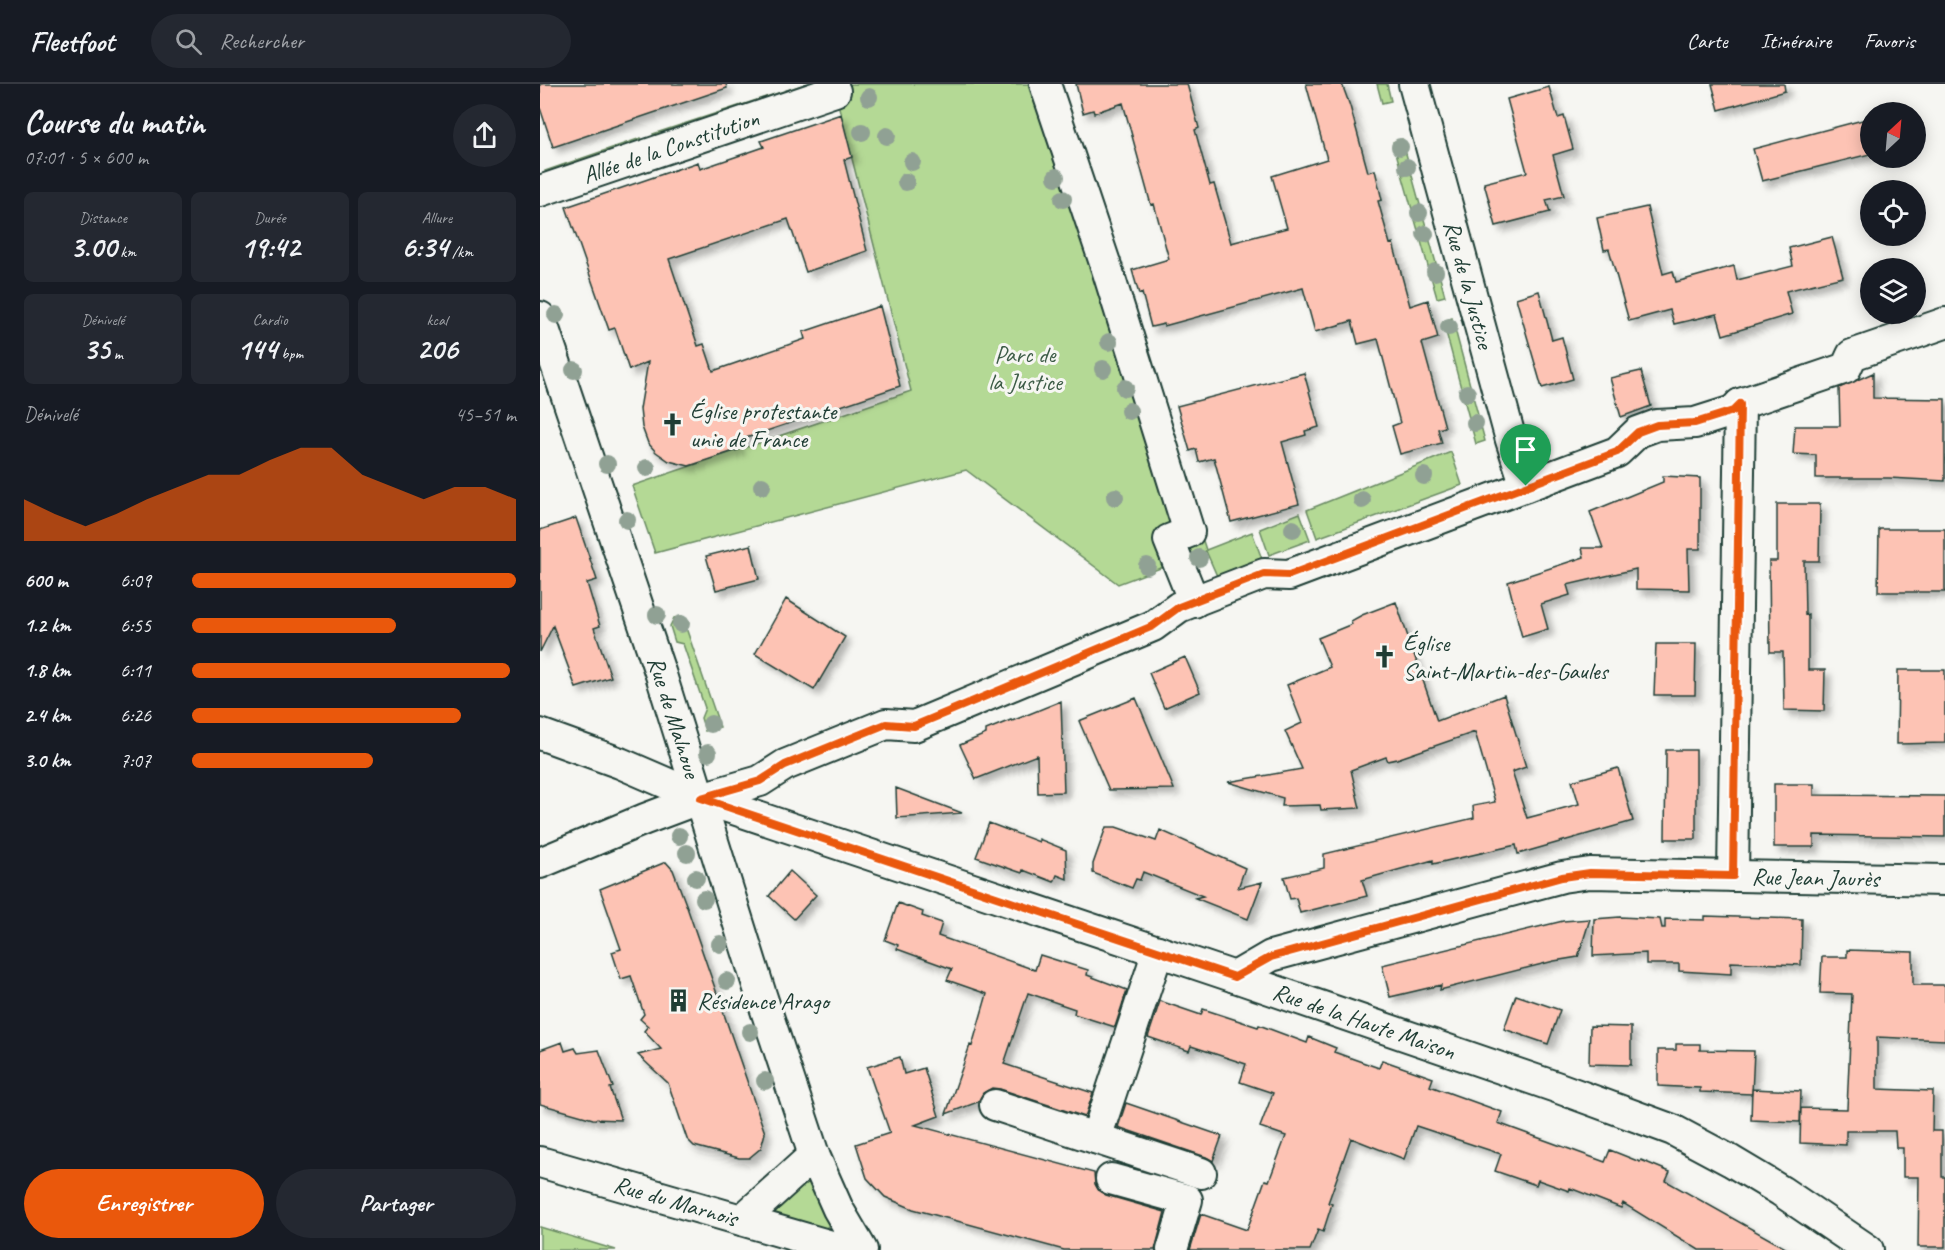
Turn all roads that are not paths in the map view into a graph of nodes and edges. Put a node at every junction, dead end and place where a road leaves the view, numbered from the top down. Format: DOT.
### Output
graph roads {
  1 [pos="1045,84"];
  2 [pos="1414,84"];
  3 [pos="835,92"];
  4 [pos="540,191"];
  5 [pos="540,317"];
  6 [pos="1945,323"];
  7 [pos="1740,404"];
  8 [pos="1526,486"];
  9 [pos="1194,602"];
  10 [pos="540,734"];
  11 [pos="701,798"];
  12 [pos="540,863"];
  13 [pos="1733,876"];
  14 [pos="1945,880"];
  15 [pos="1158,951"];
  16 [pos="1235,977"];
  17 [pos="995,1105"];
  18 [pos="1096,1138"];
  19 [pos="814,1155"];
  20 [pos="540,1162"];
  21 [pos="1201,1173"];
  22 [pos="1111,1179"];
  23 [pos="742,1220"];
  24 [pos="845,1250"];
  25 [pos="862,1250"];
  26 [pos="1172,1250"];
  27 [pos="1868,1250"];
  1 -- 9 [label="street"];
  2 -- 8 [label="street, Rue de la Justice"];
  3 -- 4 [label="street, Allée de la Constitution"];
  5 -- 11 [label="street, Rue de Malnoue"];
  6 -- 7 [label="street"];
  7 -- 8 [label="street"];
  7 -- 13 [label="street"];
  8 -- 9 [label="street"];
  9 -- 11 [label="street"];
  10 -- 11 [label="street, Rue de la Haute Maison"];
  11 -- 12 [label="street"];
  11 -- 15 [label="street, Rue de la Haute Maison"];
  11 -- 19 [label="street, Rue de Malnoue"];
  13 -- 14 [label="street, Rue Jean Jaurès"];
  13 -- 16 [label="street, Rue Jean Jaurès"];
  15 -- 16 [label="street, Rue de la Haute Maison"];
  15 -- 18 [label="street"];
  16 -- 27 [label="street, Rue de la Haute Maison"];
  17 -- 18 [label="street"];
  18 -- 21 [label="street"];
  19 -- 23 [label="street"];
  19 -- 25 [label="street, Rue de Malnoue"];
  20 -- 23 [label="street, Rue du Marnois"];
  22 -- 26 [label="street"];
  23 -- 24 [label="street, Rue du Marnois"];
}
